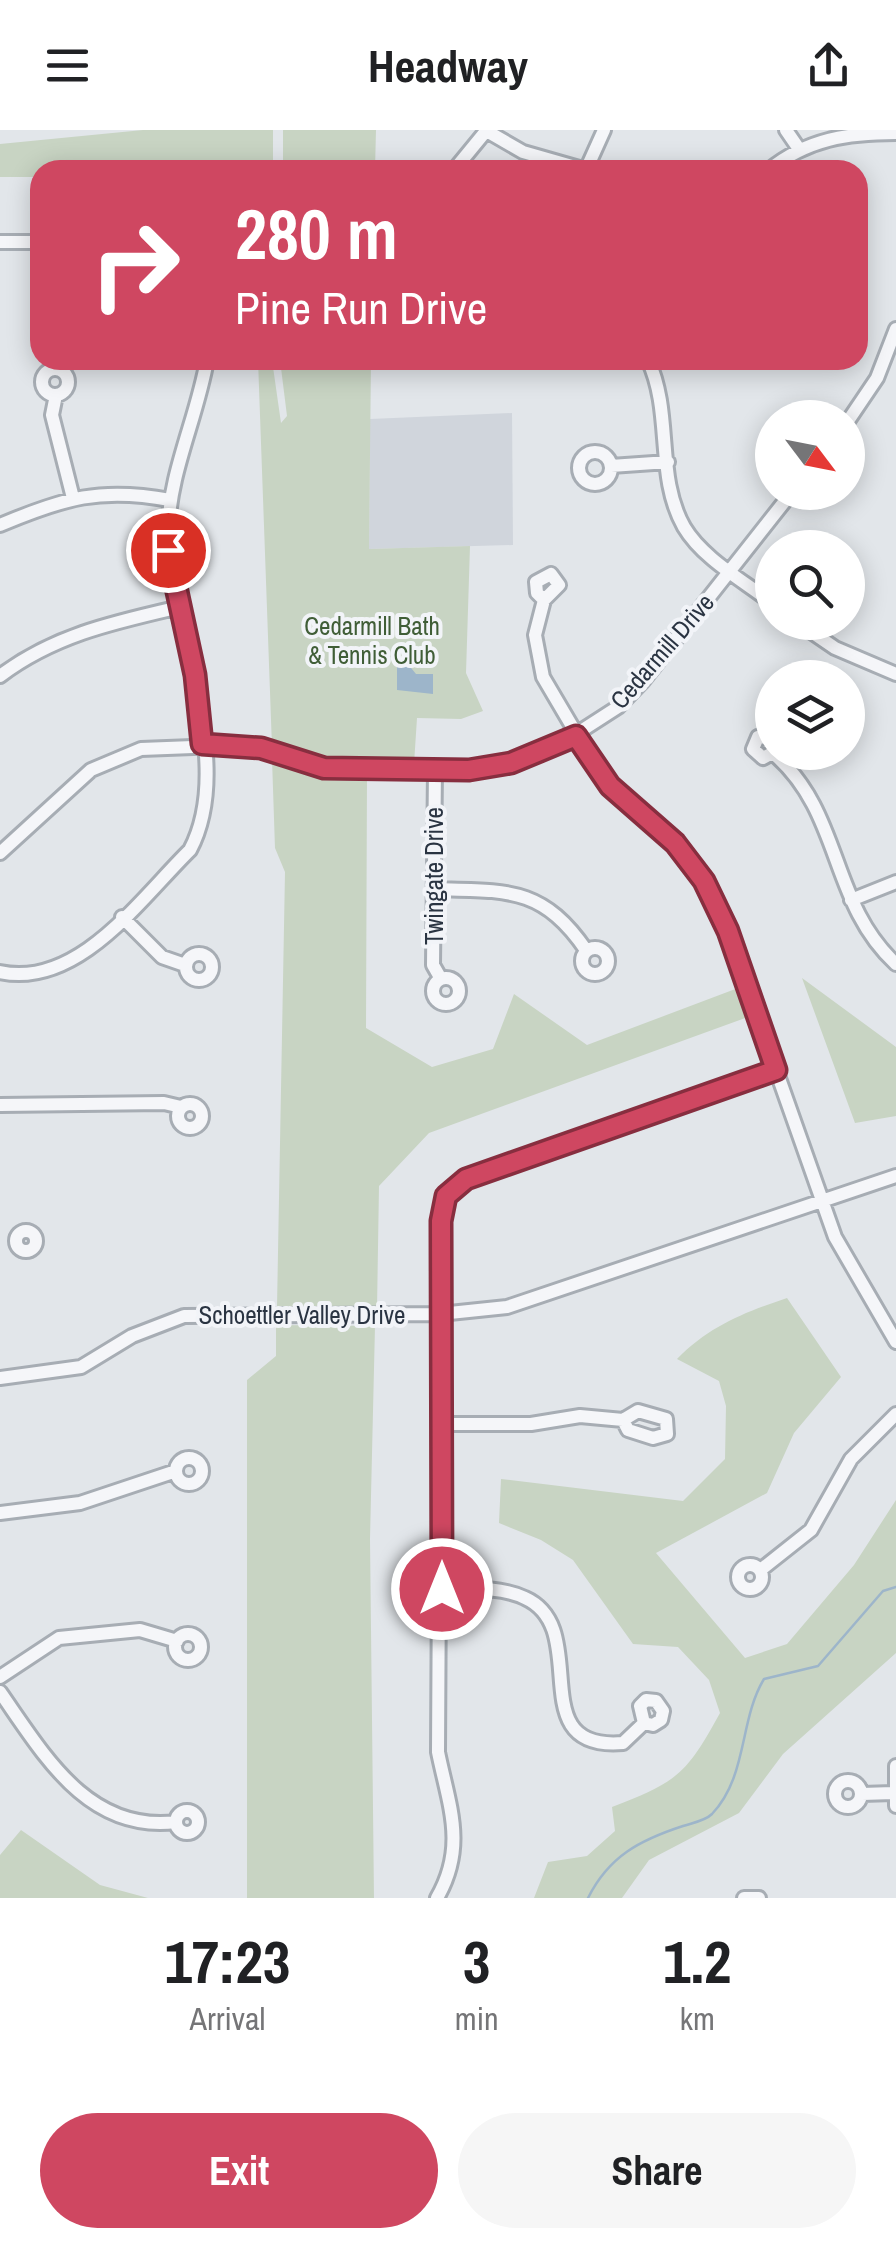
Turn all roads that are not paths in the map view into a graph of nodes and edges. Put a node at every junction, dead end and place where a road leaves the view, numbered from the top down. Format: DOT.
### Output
graph roads {
  1 [pos="604,130"];
  2 [pos="786,130"];
  3 [pos="486,131"];
  4 [pos="896,132"];
  5 [pos="799,148"];
  6 [pos="462,160"];
  7 [pos="551,160"];
  8 [pos="590,160"];
  9 [pos="783,160"];
  10 [pos="0,242"];
  11 [pos="30,242"];
  12 [pos="896,329"];
  13 [pos="204,370"];
  14 [pos="652,370"];
  15 [pos="56,395"];
  16 [pos="863,400"];
  17 [pos="668,462"];
  18 [pos="611,466"];
  19 [pos="74,498"];
  20 [pos="170,500"];
  21 [pos="778,510"];
  22 [pos="0,525"];
  23 [pos="730,570"];
  24 [pos="755,590"];
  25 [pos="544,600"];
  26 [pos="180,607"];
  27 [pos="824,640"];
  28 [pos="896,674"];
  29 [pos="0,676"];
  30 [pos="576,736"];
  31 [pos="202,744"];
  32 [pos="434,770"];
  33 [pos="790,770"];
  34 [pos="0,853"];
  35 [pos="896,882"];
  36 [pos="434,888"];
  37 [pos="851,900"];
  38 [pos="122,917"];
  39 [pos="586,950"];
  40 [pos="185,964"];
  41 [pos="896,964"];
  42 [pos="0,972"];
  43 [pos="440,979"];
  44 [pos="776,1070"];
  45 [pos="0,1105"];
  46 [pos="181,1107"];
  47 [pos="896,1176"];
  48 [pos="822,1199"];
  49 [pos="0,1237"];
  50 [pos="16,1239"];
  51 [pos="440,1314"];
  52 [pos="896,1342"];
  53 [pos="0,1378"];
  54 [pos="896,1414"];
  55 [pos="623,1420"];
  56 [pos="441,1424"];
  57 [pos="176,1470"];
  58 [pos="0,1513"];
  59 [pos="764,1568"];
  60 [pos="442,1589"];
  61 [pos="176,1640"];
  62 [pos="0,1677"];
  63 [pos="0,1692"];
  64 [pos="644,1723"];
  65 [pos="896,1766"];
  66 [pos="862,1794"];
  67 [pos="894,1800"];
  68 [pos="176,1822"];
  69 [pos="437,1898"];
  70 [pos="744,1898"];
  71 [pos="759,1898"];
  1 -- 8 [label="street"];
  2 -- 5 [label="street"];
  3 -- 6 [label="street"];
  3 -- 7 [label="street"];
  4 -- 5 [label="street"];
  5 -- 9 [label="street"];
  10 -- 11 [label="street"];
  12 -- 16 [label="street"];
  13 -- 20 [label="street"];
  14 -- 17 [label="street"];
  15 -- 19 [label="street"];
  17 -- 18 [label="street"];
  17 -- 23 [label="street"];
  19 -- 20 [label="street"];
  19 -- 22 [label="street"];
  20 -- 26 [label="street"];
  21 -- 23 [label="street, Cedarmill Drive"];
  23 -- 24 [label="street"];
  23 -- 30 [label="street, Cedarmill Drive"];
  25 -- 30 [label="street"];
  26 -- 29 [label="street"];
  26 -- 31 [label="street"];
  27 -- 28 [label="street"];
  30 -- 32 [label="street, Cedarmill Drive"];
  30 -- 44 [label="street"];
  31 -- 32 [label="street, Cedarmill Drive"];
  31 -- 34 [label="street, Cedarmill Drive"];
  31 -- 38 [label="street"];
  32 -- 36 [label="street, Twingate Drive"];
  33 -- 37 [label="street"];
  35 -- 37 [label="street"];
  36 -- 39 [label="street"];
  36 -- 43 [label="street, Twingate Drive"];
  37 -- 41 [label="street"];
  38 -- 40 [label="street"];
  38 -- 42 [label="street"];
  44 -- 48 [label="street"];
  44 -- 51 [label="street"];
  45 -- 46 [label="street"];
  47 -- 48 [label="street, Schoettler Valley Drive"];
  48 -- 51 [label="street, Schoettler Valley Drive"];
  48 -- 52 [label="street"];
  49 -- 50 [label="street"];
  51 -- 53 [label="street, Schoettler Valley Drive"];
  51 -- 56 [label="street"];
  54 -- 59 [label="street"];
  55 -- 56 [label="street"];
  56 -- 60 [label="street"];
  57 -- 58 [label="street"];
  60 -- 64 [label="street"];
  60 -- 69 [label="street"];
  61 -- 62 [label="street"];
  63 -- 68 [label="street"];
  65 -- 67 [label="street"];
  66 -- 67 [label="street"];
  70 -- 71 [label="street"];
}
